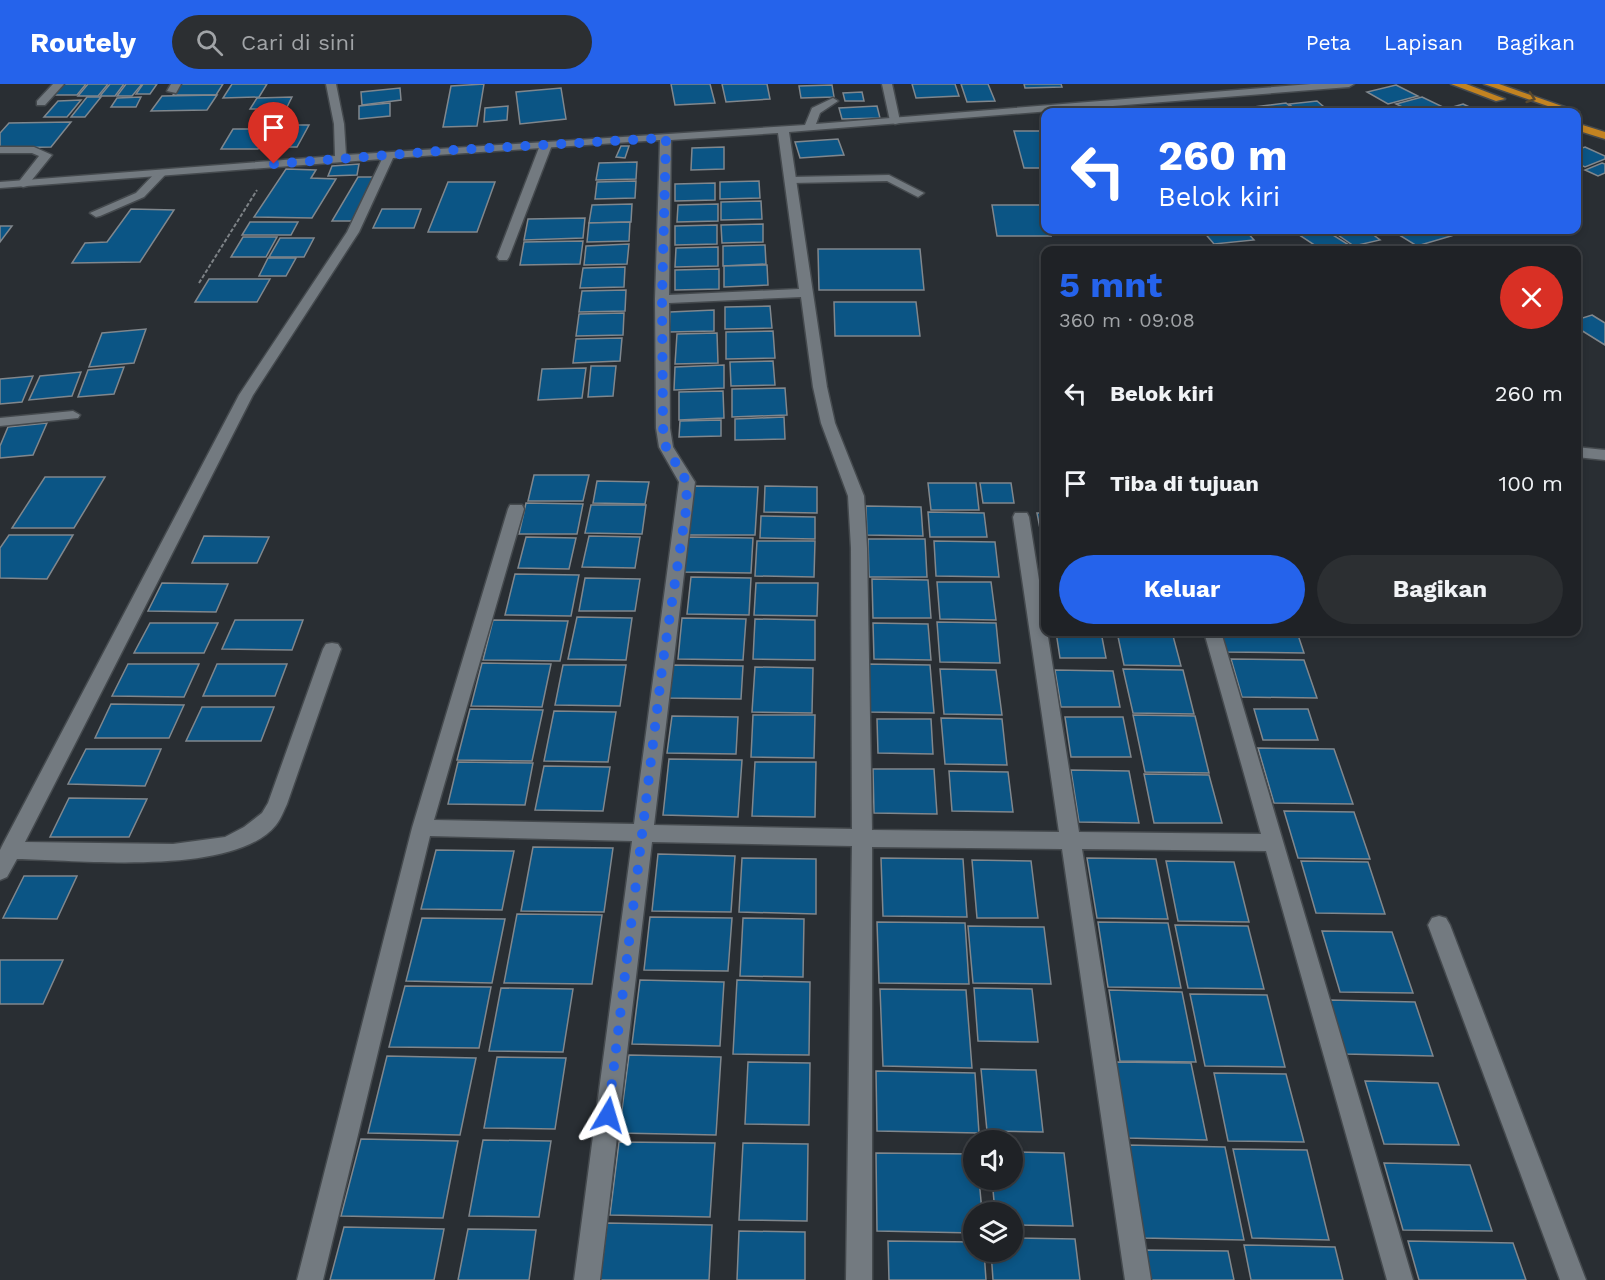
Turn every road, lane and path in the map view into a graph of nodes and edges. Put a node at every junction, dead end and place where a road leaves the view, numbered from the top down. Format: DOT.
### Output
graph roads {
  1 [pos="58,84"];
  2 [pos="331,84"];
  3 [pos="887,84"];
  4 [pos="1349,84"];
  5 [pos="1456,84"];
  6 [pos="1488,84"];
  7 [pos="833,101"];
  8 [pos="1133,103"];
  9 [pos="41,104"];
  10 [pos="1067,108"];
  11 [pos="1139,108"];
  12 [pos="1527,108"];
  13 [pos="1561,108"];
  14 [pos="1041,110"];
  15 [pos="895,121"];
  16 [pos="810,128"];
  17 [pos="1581,128"];
  18 [pos="783,130"];
  19 [pos="1605,136"];
  20 [pos="666,138"];
  21 [pos="546,145"];
  22 [pos="0,150"];
  23 [pos="389,155"];
  24 [pos="341,159"];
  25 [pos="274,164"];
  26 [pos="159,174"];
  27 [pos="792,180"];
  28 [pos="23,184"];
  29 [pos="0,185"];
  30 [pos="918,193"];
  31 [pos="96,213"];
  32 [pos="503,257"];
  33 [pos="199,283"];
  34 [pos="806,293"];
  35 [pos="662,299"];
  36 [pos="73,415"];
  37 [pos="0,422"];
  38 [pos="1581,453"];
  39 [pos="1605,455"];
  40 [pos="516,509"];
  41 [pos="1022,517"];
  42 [pos="1214,636"];
  43 [pos="332,649"];
  44 [pos="422,828"];
  45 [pos="642,832"];
  46 [pos="862,838"];
  47 [pos="1070,839"];
  48 [pos="1273,843"];
  49 [pos="10,850"];
  50 [pos="0,871"];
  51 [pos="1438,925"];
  52 [pos="310,1280"];
  53 [pos="587,1280"];
  54 [pos="859,1280"];
  55 [pos="1138,1280"];
  56 [pos="1400,1280"];
  57 [pos="1573,1280"];
  1 -- 9 [label="street"];
  2 -- 24 [label="street"];
  3 -- 15 [label="street"];
  4 -- 8 [label="street"];
  5 -- 12 [label="highway"];
  6 -- 13 [label="highway, one-way"];
  7 -- 16 [label="street"];
  8 -- 10 [label="street"];
  8 -- 11 [label="street"];
  14 -- 15 [label="street"];
  15 -- 16 [label="street"];
  16 -- 18 [label="street"];
  17 -- 19 [label="highway"];
  18 -- 20 [label="street"];
  18 -- 27 [label="street"];
  20 -- 21 [label="street"];
  20 -- 35 [label="street"];
  21 -- 23 [label="street"];
  21 -- 32 [label="street"];
  22 -- 28 [label="street"];
  23 -- 24 [label="street"];
  23 -- 49 [label="street"];
  24 -- 25 [label="street"];
  25 -- 26 [label="street"];
  25 -- 33 [label="path"];
  26 -- 28 [label="street"];
  26 -- 31 [label="street"];
  27 -- 30 [label="street"];
  27 -- 34 [label="street"];
  28 -- 29 [label="street"];
  34 -- 35 [label="street"];
  34 -- 46 [label="street"];
  35 -- 45 [label="street"];
  36 -- 37 [label="street"];
  38 -- 39 [label="street"];
  40 -- 44 [label="street"];
  41 -- 47 [label="street"];
  42 -- 48 [label="street"];
  43 -- 49 [label="street"];
  44 -- 45 [label="street"];
  44 -- 52 [label="street"];
  45 -- 46 [label="street"];
  45 -- 53 [label="street"];
  46 -- 47 [label="street"];
  46 -- 54 [label="street"];
  47 -- 48 [label="street"];
  47 -- 55 [label="street"];
  48 -- 56 [label="street"];
  49 -- 50 [label="street"];
  51 -- 57 [label="street"];
}
